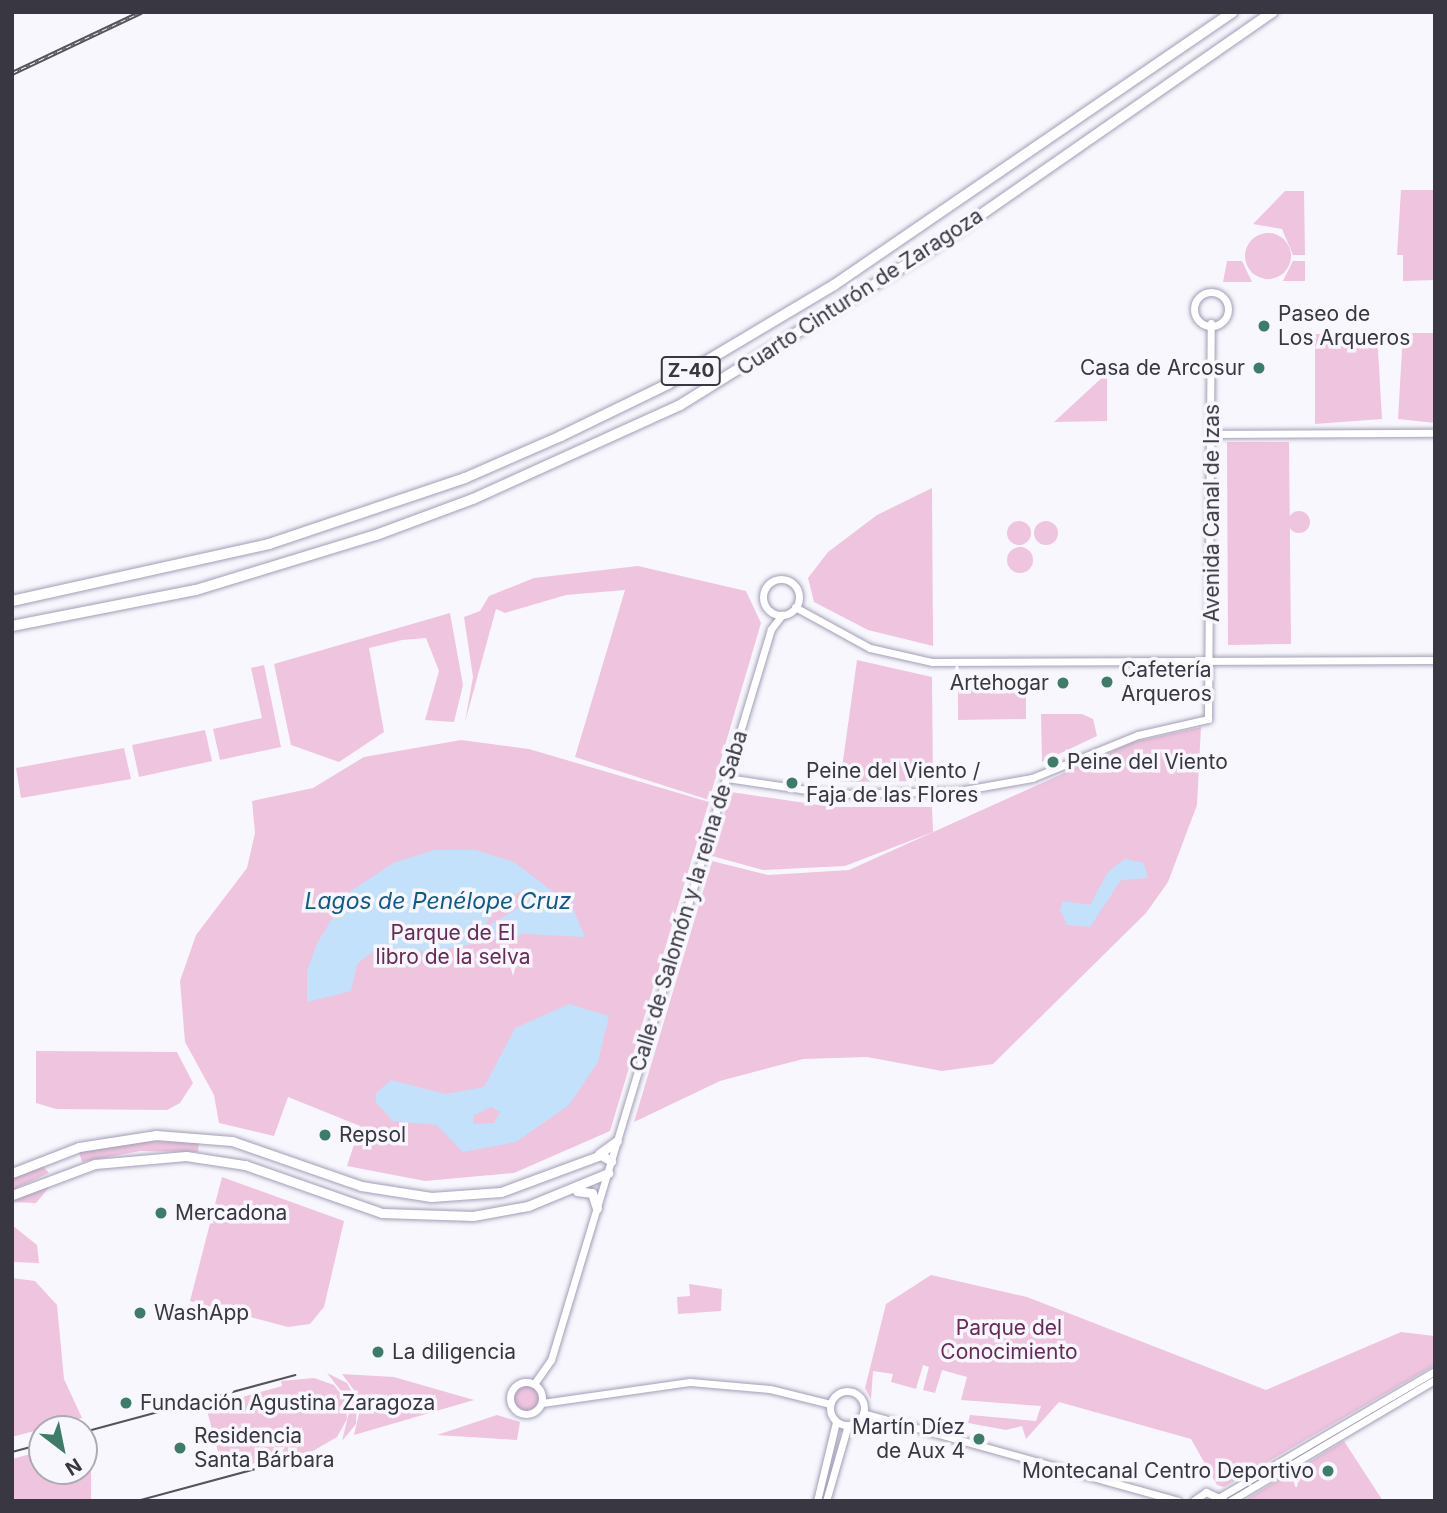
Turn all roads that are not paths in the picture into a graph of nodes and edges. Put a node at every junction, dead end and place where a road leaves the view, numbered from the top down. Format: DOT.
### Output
graph roads {
  1 [pos="1233,12"];
  2 [pos="1273,12"];
  3 [pos="1211,323"];
  4 [pos="1435,433"];
  5 [pos="1211,434"];
  6 [pos="12,598"];
  7 [pos="795,607"];
  8 [pos="768,610"];
  9 [pos="782,615"];
  10 [pos="12,628"];
  11 [pos="771,629"];
  12 [pos="1435,660"];
  13 [pos="1213,661"];
  14 [pos="727,778"];
  15 [pos="617,1142"];
  16 [pos="591,1158"];
  17 [pos="611,1161"];
  18 [pos="12,1173"];
  19 [pos="603,1175"];
  20 [pos="569,1192"];
  21 [pos="12,1195"];
  22 [pos="597,1208"];
  23 [pos="1435,1371"];
  24 [pos="1435,1380"];
  25 [pos="534,1384"];
  26 [pos="541,1403"];
  27 [pos="830,1404"];
  28 [pos="863,1413"];
  29 [pos="836,1422"];
  30 [pos="848,1425"];
  31 [pos="1222,1499"];
  32 [pos="817,1501"];
  33 [pos="826,1501"];
  34 [pos="1178,1501"];
  35 [pos="1193,1501"];
  36 [pos="1230,1501"];
  1 -- 6 [label="highway, Cuarto Cinturón de Zaragoza / Z-40"];
  2 -- 10 [label="highway, Cuarto Cinturón de Zaragoza / Z-40"];
  3 -- 3 [label="street"];
  3 -- 5 [label="street, Avenida Canal de Izas"];
  4 -- 5 [label="street"];
  5 -- 13 [label="street, Avenida Canal de Izas"];
  7 -- 8 [label="street"];
  7 -- 9 [label="street"];
  7 -- 13 [label="street"];
  8 -- 9 [label="street"];
  8 -- 11 [label="street, Calle de Salomón y la reina de Saba"];
  9 -- 11 [label="street, Calle de Salomón y la reina de Saba"];
  11 -- 14 [label="street, Calle de Salomón y la reina de Saba"];
  12 -- 13 [label="street"];
  13 -- 14 [label="street, Avenida Canal de Izas"];
  14 -- 15 [label="street, Calle de Salomón y la reina de Saba"];
  15 -- 16 [label="main road"];
  15 -- 17 [label="street, Calle de Salomón y la reina de Saba"];
  16 -- 17 [label="main road"];
  16 -- 18 [label="main road"];
  16 -- 19 [label="main road"];
  17 -- 19 [label="street, Calle de Salomón y la reina de Saba"];
  19 -- 20 [label="main road"];
  19 -- 22 [label="street, Calle de Salomón y la reina de Saba"];
  20 -- 21 [label="main road"];
  20 -- 22 [label="main road"];
  22 -- 25 [label="street, Calle de Salomón y la reina de Saba"];
  23 -- 31 [label="street"];
  24 -- 36 [label="street"];
  25 -- 26 [label="street"];
  25 -- 26 [label="street"];
  26 -- 27 [label="street"];
  27 -- 28 [label="street"];
  27 -- 29 [label="street"];
  28 -- 30 [label="street"];
  28 -- 34 [label="street"];
  29 -- 30 [label="street"];
  29 -- 32 [label="street"];
  30 -- 33 [label="street"];
  31 -- 35 [label="street"];
}
